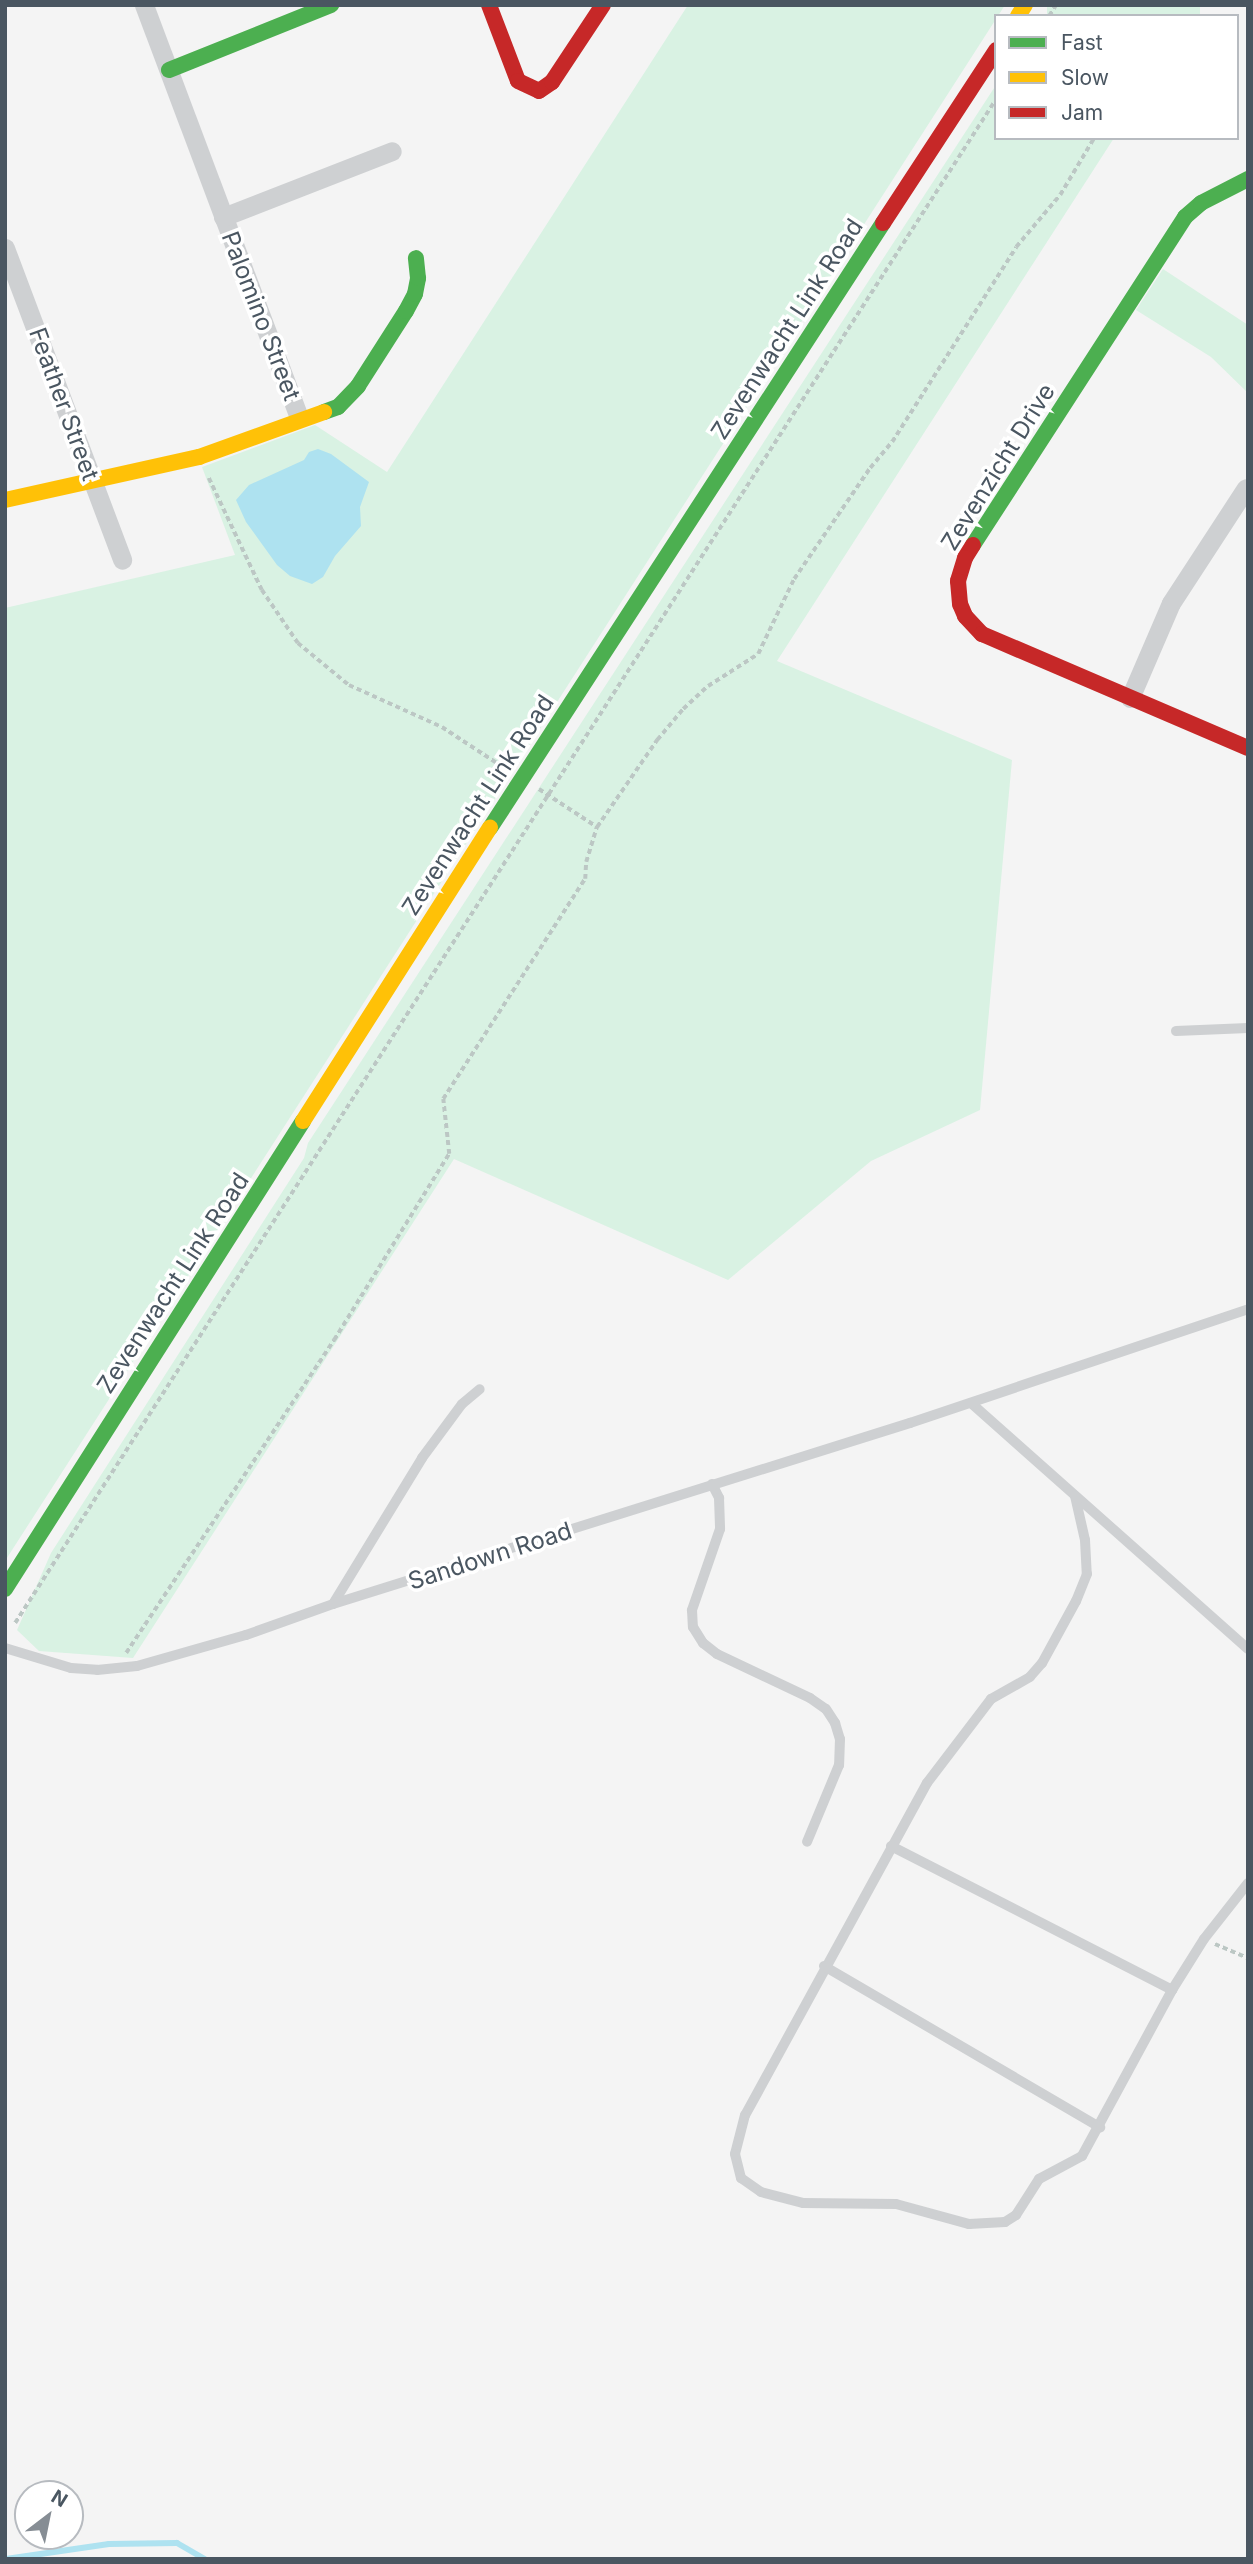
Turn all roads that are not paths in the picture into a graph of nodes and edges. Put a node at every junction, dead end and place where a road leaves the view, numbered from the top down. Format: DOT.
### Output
graph roads {
  1 [pos="144,5"];
  2 [pos="331,5"];
  3 [pos="489,5"];
  4 [pos="603,5"];
  5 [pos="994,53"];
  6 [pos="169,70"];
  7 [pos="392,151"];
  8 [pos="1248,179"];
  9 [pos="223,217"];
  10 [pos="5,248"];
  11 [pos="416,257"];
  12 [pos="299,418"];
  13 [pos="92,480"];
  14 [pos="1246,488"];
  15 [pos="5,500"];
  16 [pos="122,560"];
  17 [pos="1130,698"];
  18 [pos="1248,748"];
  19 [pos="1248,1028"];
  20 [pos="1176,1031"];
  21 [pos="1248,1308"];
  22 [pos="480,1389"];
  23 [pos="971,1403"];
  24 [pos="712,1484"];
  25 [pos="1075,1496"];
  26 [pos="5,1589"];
  27 [pos="333,1604"];
  28 [pos="5,1648"];
  29 [pos="1248,1649"];
  30 [pos="807,1842"];
  31 [pos="891,1846"];
  32 [pos="1248,1883"];
  33 [pos="824,1966"];
  34 [pos="1172,1990"];
  35 [pos="1100,2127"];
  1 -- 6 [label="street, Palomino Street"];
  2 -- 6 [label="street"];
  3 -- 4 [label="street"];
  5 -- 26 [label="street, Zevenwacht Link Road"];
  6 -- 9 [label="street, Palomino Street"];
  7 -- 9 [label="street"];
  8 -- 17 [label="street, Zevenzicht Drive"];
  9 -- 12 [label="street, Palomino Street"];
  10 -- 13 [label="street, Feather Street"];
  11 -- 12 [label="street"];
  12 -- 13 [label="street, Palomino Street"];
  13 -- 15 [label="street, Palomino Street"];
  13 -- 16 [label="street, Feather Street"];
  14 -- 17 [label="street"];
  17 -- 18 [label="street, Zevenzicht Drive"];
  19 -- 20 [label="lane"];
  21 -- 23 [label="lane, Sandown Road"];
  22 -- 27 [label="lane"];
  23 -- 24 [label="lane, Sandown Road"];
  23 -- 25 [label="lane"];
  24 -- 27 [label="lane, Sandown Road"];
  24 -- 30 [label="lane"];
  25 -- 29 [label="lane"];
  25 -- 31 [label="lane"];
  27 -- 28 [label="lane, Sandown Road"];
  31 -- 33 [label="lane"];
  31 -- 34 [label="lane"];
  32 -- 34 [label="lane"];
  33 -- 35 [label="lane"];
  33 -- 35 [label="lane"];
  34 -- 35 [label="lane"];
}
